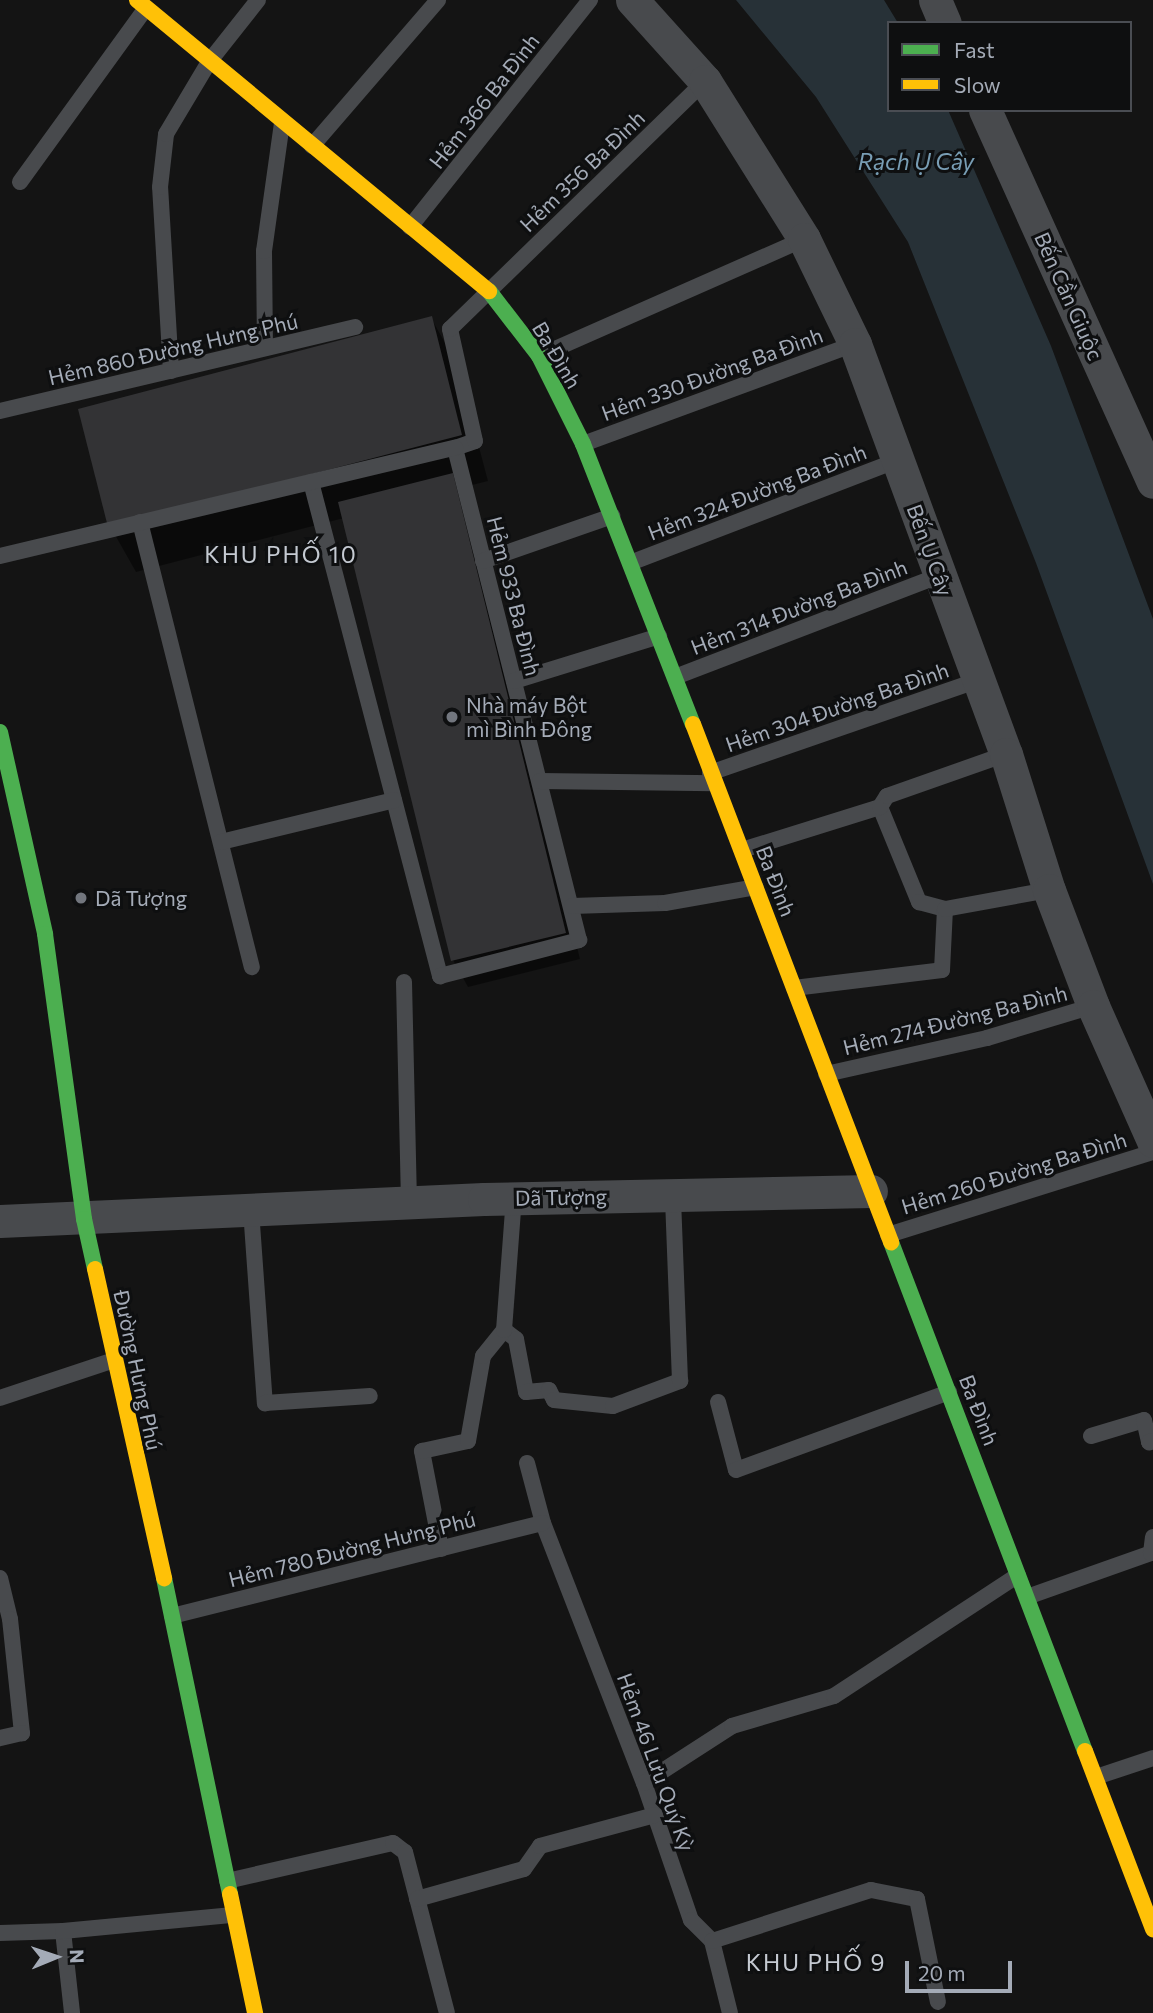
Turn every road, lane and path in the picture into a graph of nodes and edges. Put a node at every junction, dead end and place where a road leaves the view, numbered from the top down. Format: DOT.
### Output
graph roads {
  1 [pos="258,0"];
  2 [pos="438,0"];
  3 [pos="590,0"];
  4 [pos="632,0"];
  5 [pos="935,0"];
  6 [pos="142,4"];
  7 [pos="944,21"];
  8 [pos="209,62"];
  9 [pos="705,81"];
  10 [pos="986,112"];
  11 [pos="282,121"];
  12 [pos="312,146"];
  13 [pos="20,182"];
  14 [pos="410,227"];
  15 [pos="804,239"];
  16 [pos="489,292"];
  17 [pos="355,327"];
  18 [pos="855,344"];
  19 [pos="265,348"];
  20 [pos="539,356"];
  21 [pos="171,371"];
  22 [pos="0,411"];
  23 [pos="583,444"];
  24 [pos="455,448"];
  25 [pos="898,460"];
  26 [pos="311,482"];
  27 [pos="1153,482"];
  28 [pos="612,516"];
  29 [pos="139,522"];
  30 [pos="0,556"];
  31 [pos="484,561"];
  32 [pos="630,563"];
  33 [pos="938,576"];
  34 [pos="659,636"];
  35 [pos="675,677"];
  36 [pos="978,680"];
  37 [pos="514,681"];
  38 [pos="0,732"];
  39 [pos="1006,754"];
  40 [pos="712,778"];
  41 [pos="540,781"];
  42 [pos="394,800"];
  43 [pos="880,807"];
  44 [pos="221,842"];
  45 [pos="742,850"];
  46 [pos="756,887"];
  47 [pos="1049,890"];
  48 [pos="572,906"];
  49 [pos="945,909"];
  50 [pos="253,967"];
  51 [pos="404,982"];
  52 [pos="794,988"];
  53 [pos="1093,1006"];
  54 [pos="826,1074"];
  55 [pos="1153,1141"];
  56 [pos="1153,1152"];
  57 [pos="871,1191"];
  58 [pos="673,1195"];
  59 [pos="514,1199"];
  60 [pos="408,1203"];
  61 [pos="251,1210"];
  62 [pos="84,1219"];
  63 [pos="0,1221"];
  64 [pos="888,1235"];
  65 [pos="504,1330"];
  66 [pos="114,1360"];
  67 [pos="949,1392"];
  68 [pos="370,1396"];
  69 [pos="0,1398"];
  70 [pos="718,1402"];
  71 [pos="1091,1436"];
  72 [pos="1153,1441"];
  73 [pos="527,1464"];
  74 [pos="543,1523"];
  75 [pos="1153,1537"];
  76 [pos="441,1549"];
  77 [pos="1020,1574"];
  78 [pos="0,1578"];
  79 [pos="1027,1597"];
  80 [pos="172,1616"];
  81 [pos="0,1738"];
  82 [pos="1153,1758"];
  83 [pos="1096,1777"];
  84 [pos="644,1783"];
  85 [pos="655,1815"];
  86 [pos="226,1881"];
  87 [pos="417,1899"];
  88 [pos="233,1915"];
  89 [pos="1153,1929"];
  90 [pos="63,1931"];
  91 [pos="0,1933"];
  92 [pos="712,1941"];
  93 [pos="938,2002"];
  94 [pos="72,2013"];
  95 [pos="256,2013"];
  96 [pos="447,2013"];
  97 [pos="730,2013"];
  1 -- 8 [label="lane"];
  2 -- 12 [label="lane"];
  3 -- 14 [label="lane, Hẻm 366 Ba Đình"];
  4 -- 9 [label="street, Bến Ụ Cây"];
  5 -- 7 [label="street"];
  6 -- 8 [label="street, Ba Đình"];
  6 -- 13 [label="lane"];
  8 -- 11 [label="street, Ba Đình"];
  8 -- 21 [label="lane"];
  9 -- 15 [label="street, Bến Ụ Cây"];
  9 -- 16 [label="lane, Hẻm 356 Ba Đình"];
  10 -- 27 [label="street, Bến Cần Giuộc"];
  11 -- 12 [label="street, Ba Đình"];
  11 -- 19 [label="lane"];
  12 -- 14 [label="street, Ba Đình"];
  14 -- 16 [label="street, Ba Đình"];
  15 -- 18 [label="street, Bến Ụ Cây"];
  15 -- 20 [label="lane"];
  16 -- 20 [label="street, Ba Đình"];
  16 -- 24 [label="lane"];
  17 -- 19 [label="lane, Hẻm 860 Đường Hưng Phú"];
  18 -- 23 [label="lane, Hẻm 330 Đường Ba Đình"];
  18 -- 25 [label="street, Bến Ụ Cây"];
  19 -- 21 [label="lane, Hẻm 860 Đường Hưng Phú"];
  20 -- 23 [label="street, Ba Đình"];
  21 -- 22 [label="lane, Hẻm 860 Đường Hưng Phú"];
  23 -- 28 [label="street, Ba Đình"];
  24 -- 26 [label="lane"];
  24 -- 31 [label="lane, Hẻm 933 Ba Đình"];
  25 -- 32 [label="lane, Hẻm 324 Đường Ba Đình"];
  25 -- 33 [label="street, Bến Ụ Cây"];
  26 -- 29 [label="lane"];
  26 -- 42 [label="lane"];
  28 -- 31 [label="lane"];
  28 -- 32 [label="street, Ba Đình"];
  29 -- 30 [label="lane"];
  29 -- 44 [label="lane"];
  31 -- 37 [label="lane, Hẻm 933 Ba Đình"];
  32 -- 34 [label="street, Ba Đình"];
  33 -- 35 [label="lane, Hẻm 314 Đường Ba Đình"];
  33 -- 36 [label="street, Bến Ụ Cây"];
  34 -- 35 [label="street, Ba Đình"];
  34 -- 37 [label="lane"];
  35 -- 40 [label="street, Ba Đình"];
  36 -- 39 [label="street, Bến Ụ Cây"];
  36 -- 40 [label="lane, Hẻm 304 Đường Ba Đình"];
  37 -- 41 [label="lane, Hẻm 933 Ba Đình"];
  38 -- 62 [label="street, Đường Hưng Phú"];
  39 -- 43 [label="lane"];
  39 -- 47 [label="street, Bến Ụ Cây"];
  40 -- 41 [label="lane, Hẻm 304 Đường Ba Đình"];
  40 -- 45 [label="street, Ba Đình"];
  41 -- 48 [label="lane, Hẻm 933 Ba Đình"];
  42 -- 44 [label="lane"];
  42 -- 48 [label="lane, Hẻm 933 Ba Đình"];
  43 -- 45 [label="lane"];
  43 -- 49 [label="lane"];
  44 -- 50 [label="lane"];
  45 -- 46 [label="street, Ba Đình"];
  46 -- 48 [label="lane"];
  46 -- 52 [label="street, Ba Đình"];
  47 -- 49 [label="lane"];
  47 -- 53 [label="street, Bến Ụ Cây"];
  49 -- 52 [label="lane"];
  51 -- 60 [label="lane"];
  52 -- 54 [label="street, Ba Đình"];
  53 -- 54 [label="lane, Hẻm 274 Đường Ba Đình"];
  53 -- 55 [label="street, Bến Ụ Cây"];
  54 -- 57 [label="street, Ba Đình"];
  56 -- 64 [label="lane, Hẻm 260 Đường Ba Đình"];
  57 -- 58 [label="street, Dã Tượng"];
  57 -- 64 [label="street, Ba Đình"];
  58 -- 59 [label="street, Dã Tượng"];
  58 -- 65 [label="lane"];
  59 -- 60 [label="street, Dã Tượng"];
  59 -- 65 [label="lane"];
  60 -- 61 [label="street, Dã Tượng"];
  61 -- 62 [label="street, Dã Tượng"];
  61 -- 68 [label="lane"];
  62 -- 63 [label="street, Dã Tượng"];
  62 -- 66 [label="street, Đường Hưng Phú"];
  64 -- 67 [label="street, Ba Đình"];
  65 -- 76 [label="lane"];
  66 -- 69 [label="lane"];
  66 -- 80 [label="street, Đường Hưng Phú"];
  67 -- 70 [label="lane"];
  67 -- 77 [label="street, Ba Đình"];
  71 -- 72 [label="lane"];
  73 -- 74 [label="lane, Hẻm 46 Lưu Quý Kỳ"];
  74 -- 76 [label="lane, Hẻm 780 Đường Hưng Phú"];
  74 -- 84 [label="lane, Hẻm 46 Lưu Quý Kỳ"];
  75 -- 79 [label="lane"];
  76 -- 80 [label="lane, Hẻm 780 Đường Hưng Phú"];
  77 -- 79 [label="street, Ba Đình"];
  77 -- 84 [label="lane"];
  78 -- 81 [label="lane"];
  79 -- 83 [label="street, Ba Đình"];
  80 -- 86 [label="street, Đường Hưng Phú"];
  82 -- 83 [label="lane"];
  83 -- 89 [label="street, Ba Đình"];
  84 -- 85 [label="lane, Hẻm 46 Lưu Quý Kỳ"];
  85 -- 87 [label="lane"];
  85 -- 92 [label="lane, Hẻm 46 Lưu Quý Kỳ"];
  86 -- 87 [label="lane"];
  86 -- 88 [label="street, Đường Hưng Phú"];
  87 -- 96 [label="lane"];
  88 -- 90 [label="lane"];
  88 -- 95 [label="street, Đường Hưng Phú"];
  90 -- 91 [label="lane"];
  90 -- 94 [label="lane"];
  92 -- 93 [label="lane"];
  92 -- 97 [label="lane, Hẻm 46 Lưu Quý Kỳ"];
}
